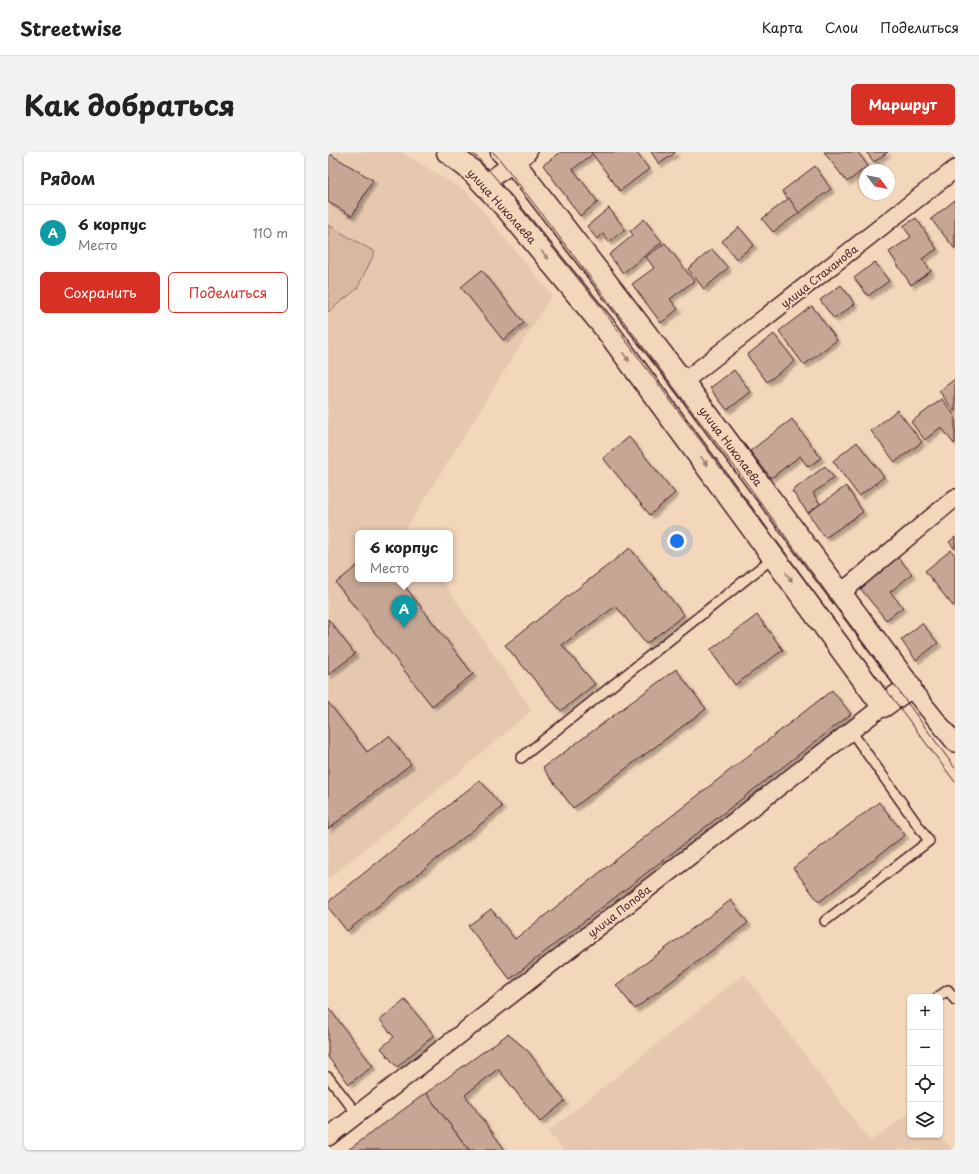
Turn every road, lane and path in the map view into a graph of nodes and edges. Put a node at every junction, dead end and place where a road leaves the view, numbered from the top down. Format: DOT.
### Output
graph roads {
  1 [pos="448,152"];
  2 [pos="515,156"];
  3 [pos="955,169"];
  4 [pos="483,184"];
  5 [pos="683,382"];
  6 [pos="955,498"];
  7 [pos="774,558"];
  8 [pos="836,588"];
  9 [pos="910,687"];
  10 [pos="883,706"];
  11 [pos="851,731"];
  12 [pos="955,743"];
  13 [pos="521,758"];
  14 [pos="826,921"];
  15 [pos="942,994"];
  16 [pos="955,1000"];
  17 [pos="328,1077"];
  18 [pos="357,1114"];
  19 [pos="328,1137"];
  1 -- 4 [label="street, улица Николаева"];
  2 -- 4 [label="street"];
  2 -- 5 [label="street, улица Николаева"];
  3 -- 5 [label="street, улица Стаханова"];
  4 -- 7 [label="street, улица Николаева, one-way"];
  5 -- 8 [label="street, улица Николаева"];
  6 -- 8 [label="street"];
  7 -- 10 [label="street, улица Николаева, one-way"];
  7 -- 13 [label="lane"];
  8 -- 9 [label="street, улица Николаева"];
  9 -- 10 [label="street, улица Попова"];
  9 -- 12 [label="street, улица Николаева"];
  10 -- 11 [label="street, улица Попова"];
  11 -- 14 [label="lane"];
  11 -- 18 [label="street, улица Попова"];
  15 -- 16 [label="lane"];
  17 -- 18 [label="lane"];
  18 -- 19 [label="street, улица Попова"];
}
